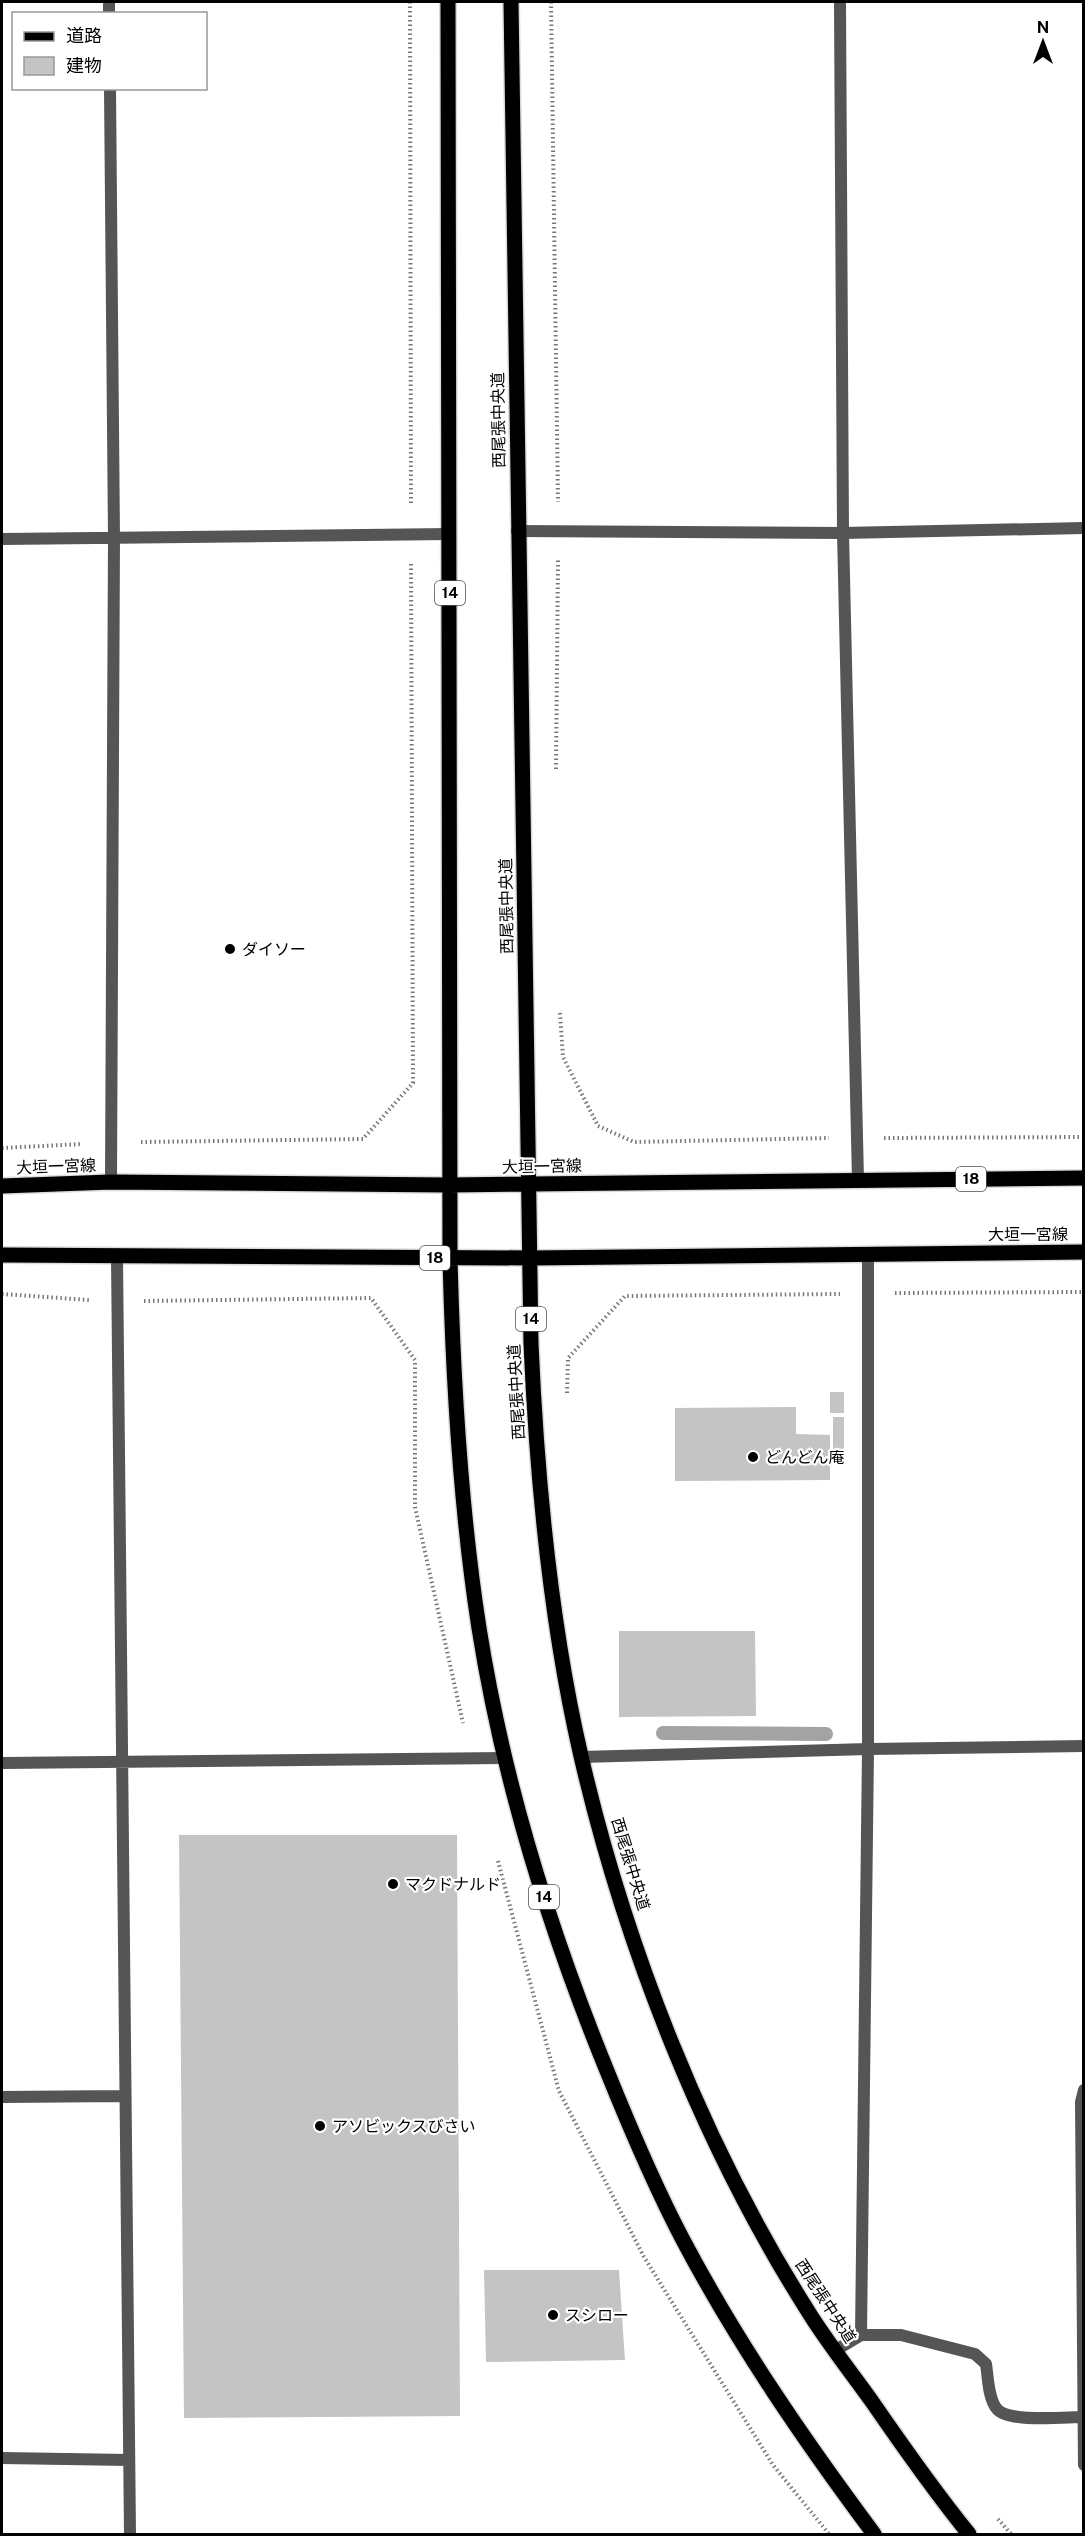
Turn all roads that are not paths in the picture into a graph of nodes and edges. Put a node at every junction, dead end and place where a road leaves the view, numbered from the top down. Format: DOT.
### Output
graph roads {
  1 [pos="448,2"];
  2 [pos="511,2"];
  3 [pos="840,2"];
  4 [pos="110,90"];
  5 [pos="1083,528"];
  6 [pos="517,531"];
  7 [pos="843,533"];
  8 [pos="450,534"];
  9 [pos="114,538"];
  10 [pos="2,539"];
  11 [pos="1083,1178"];
  12 [pos="858,1180"];
  13 [pos="111,1182"];
  14 [pos="530,1184"];
  15 [pos="449,1185"];
  16 [pos="2,1186"];
  17 [pos="1083,1252"];
  18 [pos="868,1253"];
  19 [pos="2,1255"];
  20 [pos="117,1257"];
  21 [pos="450,1258"];
  22 [pos="531,1258"];
  23 [pos="1083,1746"];
  24 [pos="868,1749"];
  25 [pos="581,1757"];
  26 [pos="504,1758"];
  27 [pos="121,1761"];
  28 [pos="2,1763"];
  29 [pos="1083,2090"];
  30 [pos="124,2096"];
  31 [pos="2,2097"];
  32 [pos="1082,2188"];
  33 [pos="1083,2253"];
  34 [pos="861,2335"];
  35 [pos="836,2350"];
  36 [pos="1083,2367"];
  37 [pos="1083,2417"];
  38 [pos="2,2458"];
  39 [pos="129,2460"];
  40 [pos="1083,2465"];
  41 [pos="874,2534"];
  42 [pos="130,2535"];
  43 [pos="969,2535"];
  1 -- 8 [label="main road, 14"];
  2 -- 6 [label="main road, 西尾張中央道 / 14"];
  3 -- 7 [label="street"];
  4 -- 9 [label="street"];
  5 -- 7 [label="street"];
  6 -- 7 [label="street"];
  6 -- 14 [label="main road, 西尾張中央道 / 14"];
  7 -- 12 [label="street"];
  8 -- 9 [label="street"];
  8 -- 15 [label="main road, 14"];
  9 -- 10 [label="street"];
  9 -- 13 [label="street"];
  11 -- 12 [label="main road, 大垣一宮線 / 18"];
  12 -- 14 [label="main road, 大垣一宮線 / 18"];
  13 -- 15 [label="main road, 大垣一宮線 / 18"];
  13 -- 16 [label="main road, 大垣一宮線 / 18"];
  14 -- 15 [label="main road, 大垣一宮線 / 18"];
  14 -- 22 [label="main road, 西尾張中央道 / 14"];
  15 -- 21 [label="main road, 14"];
  17 -- 18 [label="main road, 大垣一宮線 / 18"];
  18 -- 22 [label="main road, 大垣一宮線 / 18"];
  18 -- 24 [label="street"];
  19 -- 20 [label="main road, 大垣一宮線 / 18"];
  20 -- 21 [label="main road, 大垣一宮線 / 18"];
  20 -- 27 [label="street"];
  21 -- 22 [label="main road, 大垣一宮線 / 18"];
  21 -- 26 [label="main road, 14"];
  22 -- 25 [label="main road, 西尾張中央道 / 14"];
  23 -- 24 [label="street"];
  24 -- 25 [label="street"];
  24 -- 34 [label="street"];
  25 -- 35 [label="main road, 西尾張中央道 / 14"];
  26 -- 27 [label="street"];
  26 -- 41 [label="main road, 14"];
  27 -- 28 [label="street"];
  27 -- 30 [label="street"];
  29 -- 32 [label="street"];
  30 -- 31 [label="street"];
  30 -- 39 [label="street"];
  32 -- 33 [label="street"];
  33 -- 36 [label="street"];
  34 -- 35 [label="street"];
  34 -- 37 [label="street"];
  35 -- 43 [label="main road, 西尾張中央道 / 14"];
  36 -- 37 [label="street"];
  37 -- 40 [label="street"];
  38 -- 39 [label="street"];
  39 -- 42 [label="street"];
}
